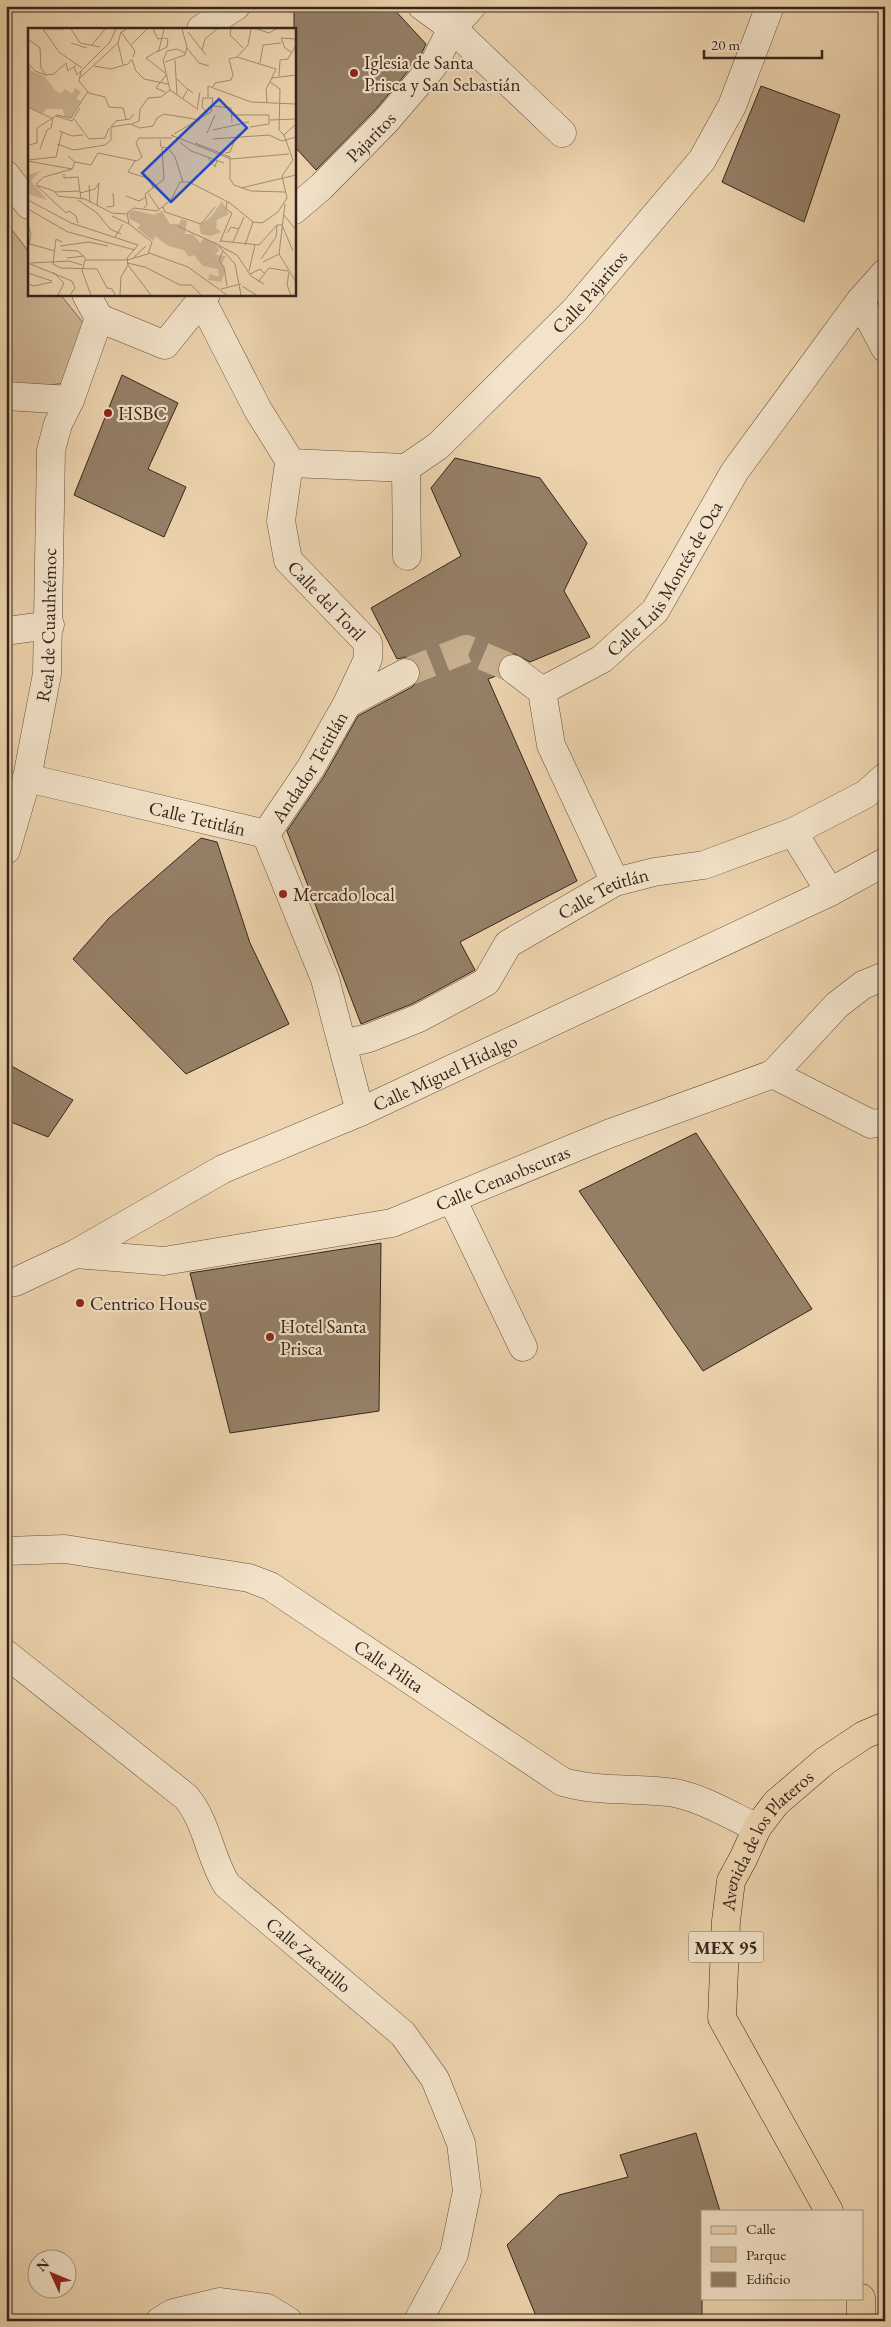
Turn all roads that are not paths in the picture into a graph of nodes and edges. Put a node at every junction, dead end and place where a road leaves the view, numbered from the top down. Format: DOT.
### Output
graph roads {
  1 [pos="236,6"];
  2 [pos="422,6"];
  3 [pos="437,6"];
  4 [pos="472,6"];
  5 [pos="770,6"];
  6 [pos="203,28"];
  7 [pos="452,28"];
  8 [pos="562,133"];
  9 [pos="295,209"];
  10 [pos="885,273"];
  11 [pos="87,295"];
  12 [pos="204,296"];
  13 [pos="860,301"];
  14 [pos="99,318"];
  15 [pos="885,348"];
  16 [pos="6,396"];
  17 [pos="70,400"];
  18 [pos="291,463"];
  19 [pos="406,468"];
  20 [pos="407,556"];
  21 [pos="50,625"];
  22 [pos="6,631"];
  23 [pos="513,669"];
  24 [pos="404,673"];
  25 [pos="542,691"];
  26 [pos="347,704"];
  27 [pos="885,777"];
  28 [pos="27,778"];
  29 [pos="794,832"];
  30 [pos="266,834"];
  31 [pos="6,850"];
  32 [pos="885,862"];
  33 [pos="615,882"];
  34 [pos="830,892"];
  35 [pos="885,976"];
  36 [pos="343,1044"];
  37 [pos="773,1074"];
  38 [pos="360,1112"];
  39 [pos="885,1122"];
  40 [pos="452,1198"];
  41 [pos="75,1254"];
  42 [pos="6,1282"];
  43 [pos="523,1347"];
  44 [pos="6,1551"];
  45 [pos="6,1654"];
  46 [pos="885,1726"];
  47 [pos="757,1828"];
  48 [pos="828,2210"];
  49 [pos="860,2300"];
  50 [pos="160,2321"];
  51 [pos="288,2321"];
  52 [pos="418,2321"];
  53 [pos="861,2321"];
  1 -- 6 [label="street"];
  2 -- 7 [label="street"];
  3 -- 7 [label="street"];
  4 -- 7 [label="street, Pajaritos"];
  5 -- 19 [label="street, Calle Pajaritos"];
  7 -- 8 [label="street"];
  7 -- 9 [label="street, Pajaritos"];
  10 -- 13 [label="street, Calle Luis Montés de Oca"];
  11 -- 14 [label="street"];
  12 -- 14 [label="street"];
  12 -- 18 [label="street"];
  13 -- 15 [label="street"];
  13 -- 25 [label="street, Calle Luis Montés de Oca"];
  14 -- 17 [label="street, Real de Cuauhtémoc"];
  16 -- 17 [label="street"];
  17 -- 21 [label="street, Real de Cuauhtémoc"];
  18 -- 19 [label="street"];
  18 -- 26 [label="street, Calle del Toril"];
  19 -- 20 [label="street"];
  21 -- 22 [label="street"];
  21 -- 28 [label="street, Real de Cuauhtémoc"];
  23 -- 25 [label="street"];
  24 -- 26 [label="street, Andador Tetitlán"];
  25 -- 33 [label="street"];
  26 -- 30 [label="street, Andador Tetitlán"];
  27 -- 29 [label="street, Calle Tetitlán"];
  28 -- 30 [label="street, Calle Tetitlán"];
  28 -- 31 [label="street, Real de Cuauhtémoc"];
  29 -- 33 [label="street, Calle Tetitlán"];
  29 -- 34 [label="street"];
  30 -- 36 [label="street, Calle Tetitlán"];
  32 -- 34 [label="street, Calle Miguel Hidalgo"];
  33 -- 36 [label="street, Calle Tetitlán"];
  34 -- 38 [label="street, Calle Miguel Hidalgo"];
  35 -- 37 [label="street, Calle Cenaobscuras"];
  36 -- 38 [label="street, Calle Tetitlán"];
  37 -- 39 [label="street"];
  37 -- 40 [label="street, Calle Cenaobscuras"];
  38 -- 41 [label="street, Calle Miguel Hidalgo"];
  40 -- 41 [label="street, Calle Cenaobscuras"];
  40 -- 43 [label="street"];
  41 -- 42 [label="street, Calle Miguel Hidalgo"];
  44 -- 47 [label="street, Calle Pilita"];
  45 -- 52 [label="street, Calle Zacatillo"];
  46 -- 47 [label="main road, Avenida de los Plateros / MEX 95"];
  47 -- 48 [label="main road, Avenida de los Plateros / MEX 95"];
  49 -- 53 [label="main road"];
  50 -- 51 [label="street"];
}
